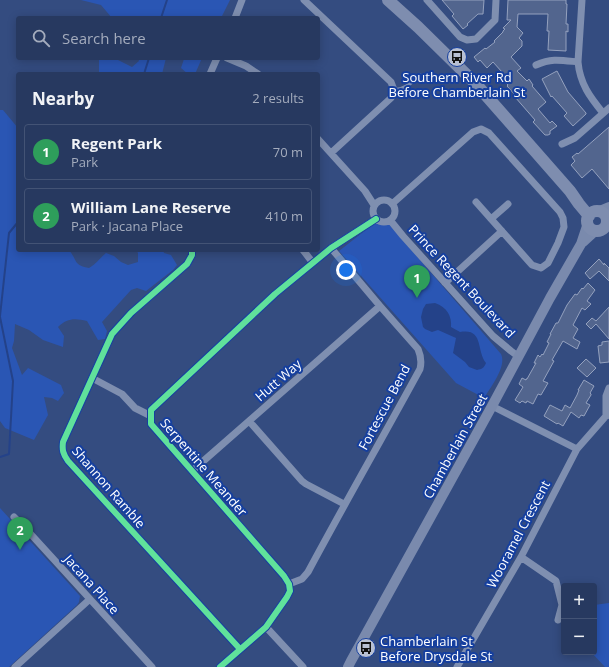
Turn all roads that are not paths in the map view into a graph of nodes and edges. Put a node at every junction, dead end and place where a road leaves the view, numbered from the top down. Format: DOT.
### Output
graph roads {
  1 [pos="242,0"];
  2 [pos="304,0"];
  3 [pos="388,0"];
  4 [pos="427,0"];
  5 [pos="496,0"];
  6 [pos="582,0"];
  7 [pos="236,16"];
  8 [pos="216,60"];
  9 [pos="232,60"];
  10 [pos="578,62"];
  11 [pos="536,65"];
  12 [pos="211,72"];
  13 [pos="255,72"];
  14 [pos="420,75"];
  15 [pos="394,90"];
  16 [pos="606,111"];
  17 [pos="320,141"];
  18 [pos="562,144"];
  19 [pos="331,153"];
  20 [pos="476,202"];
  21 [pos="392,204"];
  22 [pos="508,204"];
  23 [pos="374,205"];
  24 [pos="609,207"];
  25 [pos="376,219"];
  26 [pos="491,219"];
  27 [pos="390,220"];
  28 [pos="599,221"];
  29 [pos="502,231"];
  30 [pos="609,238"];
  31 [pos="331,248"];
  32 [pos="192,252"];
  33 [pos="305,252"];
  34 [pos="313,263"];
  35 [pos="445,283"];
  36 [pos="380,306"];
  37 [pos="518,357"];
  38 [pos="92,378"];
  39 [pos="609,388"];
  40 [pos="492,406"];
  41 [pos="151,416"];
  42 [pos="607,416"];
  43 [pos="249,421"];
  44 [pos="577,449"];
  45 [pos="192,471"];
  46 [pos="344,504"];
  47 [pos="14,517"];
  48 [pos="521,557"];
  49 [pos="289,584"];
  50 [pos="90,600"];
  51 [pos="558,620"];
  52 [pos="266,627"];
  53 [pos="240,649"];
  54 [pos="348,665"];
  55 [pos="15,667"];
  56 [pos="152,667"];
  57 [pos="220,667"];
  58 [pos="303,667"];
  59 [pos="457,667"];
  1 -- 7 [label="street"];
  2 -- 15 [label="street"];
  3 -- 28 [label="main road"];
  4 -- 5 [label="street"];
  6 -- 10 [label="street"];
  8 -- 12 [label="street"];
  9 -- 13 [label="street"];
  10 -- 11 [label="street"];
  10 -- 16 [label="street"];
  14 -- 15 [label="lane"];
  15 -- 19 [label="street"];
  16 -- 18 [label="street"];
  17 -- 19 [label="street"];
  19 -- 23 [label="street"];
  20 -- 26 [label="street"];
  21 -- 23 [label="street"];
  21 -- 27 [label="street"];
  21 -- 29 [label="street"];
  22 -- 26 [label="street"];
  23 -- 25 [label="street"];
  24 -- 28 [label="main road, Chamberlain Street"];
  25 -- 27 [label="street"];
  25 -- 31 [label="street, Serpentine Meander"];
  26 -- 29 [label="street"];
  27 -- 35 [label="street, Prince Regent Boulevard"];
  28 -- 30 [label="main road"];
  28 -- 37 [label="main road, Chamberlain Street"];
  29 -- 35 [label="street"];
  31 -- 34 [label="street, Serpentine Meander"];
  31 -- 36 [label="street, Fortescue Bend"];
  32 -- 38 [label="street, Shannon Ramble"];
  33 -- 34 [label="street"];
  34 -- 41 [label="street, Serpentine Meander"];
  35 -- 37 [label="street, Prince Regent Boulevard"];
  36 -- 43 [label="street, Hutt Way"];
  36 -- 46 [label="street, Fortescue Bend"];
  37 -- 40 [label="main road, Chamberlain Street"];
  38 -- 41 [label="street"];
  38 -- 53 [label="street, Shannon Ramble"];
  39 -- 42 [label="street"];
  40 -- 44 [label="street"];
  40 -- 54 [label="main road, Chamberlain Street"];
  41 -- 45 [label="street, Serpentine Meander"];
  42 -- 44 [label="street, Wooramel Crescent"];
  43 -- 45 [label="street, Hutt Way"];
  43 -- 46 [label="street"];
  44 -- 48 [label="street, Wooramel Crescent"];
  45 -- 49 [label="street, Serpentine Meander"];
  46 -- 49 [label="street, Fortescue Bend"];
  47 -- 50 [label="street, Jacana Place"];
  48 -- 51 [label="street"];
  48 -- 59 [label="street, Wooramel Crescent"];
  49 -- 52 [label="street"];
  50 -- 55 [label="street"];
  50 -- 56 [label="street, Jacana Place"];
  52 -- 53 [label="street"];
  52 -- 58 [label="street"];
  53 -- 57 [label="street"];
}
